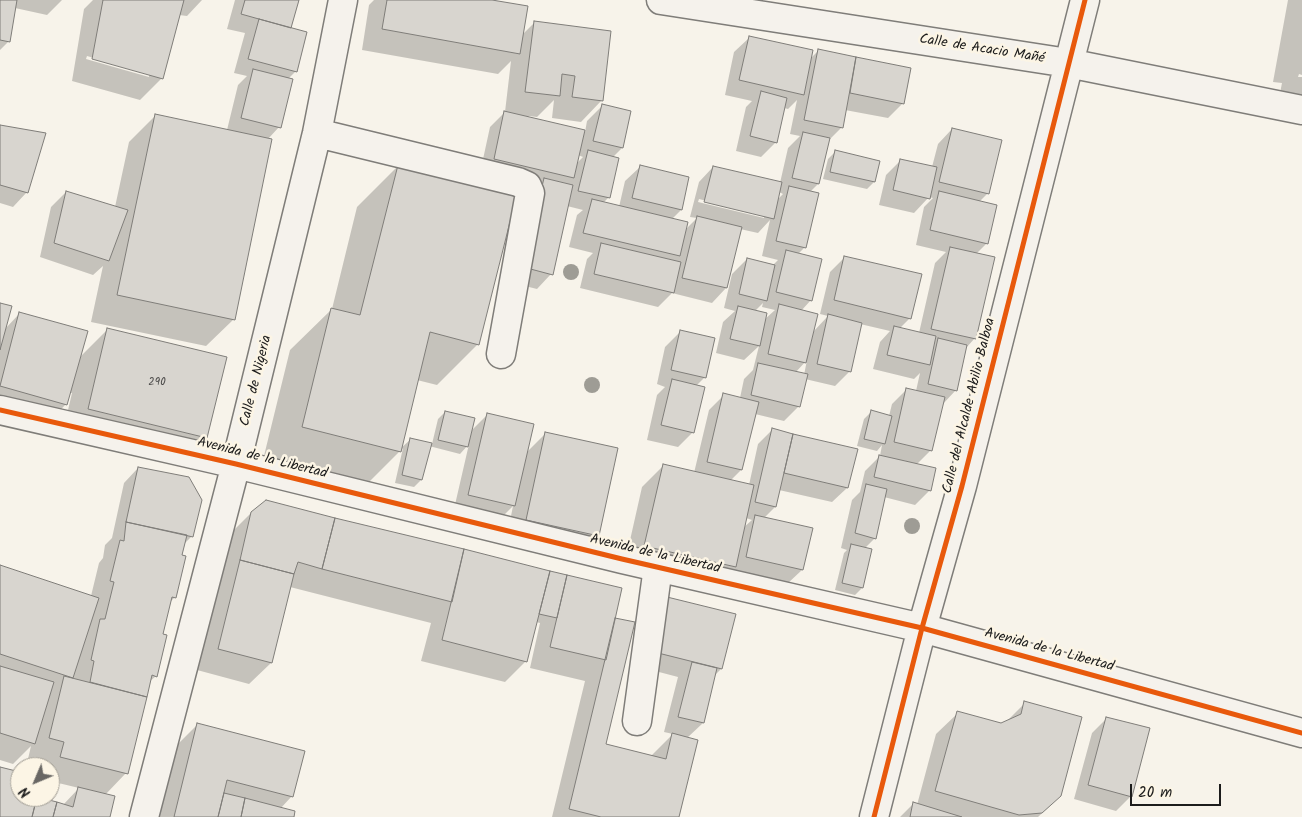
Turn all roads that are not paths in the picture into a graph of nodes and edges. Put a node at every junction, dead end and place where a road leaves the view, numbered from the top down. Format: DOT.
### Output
graph roads {
  1 [pos="343,0"];
  2 [pos="661,0"];
  3 [pos="1085,0"];
  4 [pos="1068,63"];
  5 [pos="1302,110"];
  6 [pos="317,133"];
  7 [pos="501,354"];
  8 [pos="0,410"];
  9 [pos="236,464"];
  10 [pos="658,567"];
  11 [pos="922,628"];
  12 [pos="637,721"];
  13 [pos="1302,733"];
  14 [pos="144,817"];
  15 [pos="874,817"];
  1 -- 6 [label="street, Calle de Nigeria"];
  2 -- 4 [label="street, Calle de Acacio Mañé"];
  3 -- 4 [label="street, Calle del Alcalde Abilio Balboa"];
  4 -- 5 [label="street, Calle de Acacio Mañé"];
  4 -- 11 [label="street, Calle del Alcalde Abilio Balboa"];
  6 -- 7 [label="street"];
  6 -- 9 [label="street, Calle de Nigeria"];
  8 -- 9 [label="street, Avenida de la Libertad"];
  9 -- 10 [label="street, Avenida de la Libertad"];
  9 -- 14 [label="street, Calle de Nigeria"];
  10 -- 11 [label="street, Avenida de la Libertad"];
  10 -- 12 [label="street"];
  11 -- 13 [label="street, Avenida de la Libertad"];
  11 -- 15 [label="street, Calle del Alcalde Abilio Balboa"];
}
